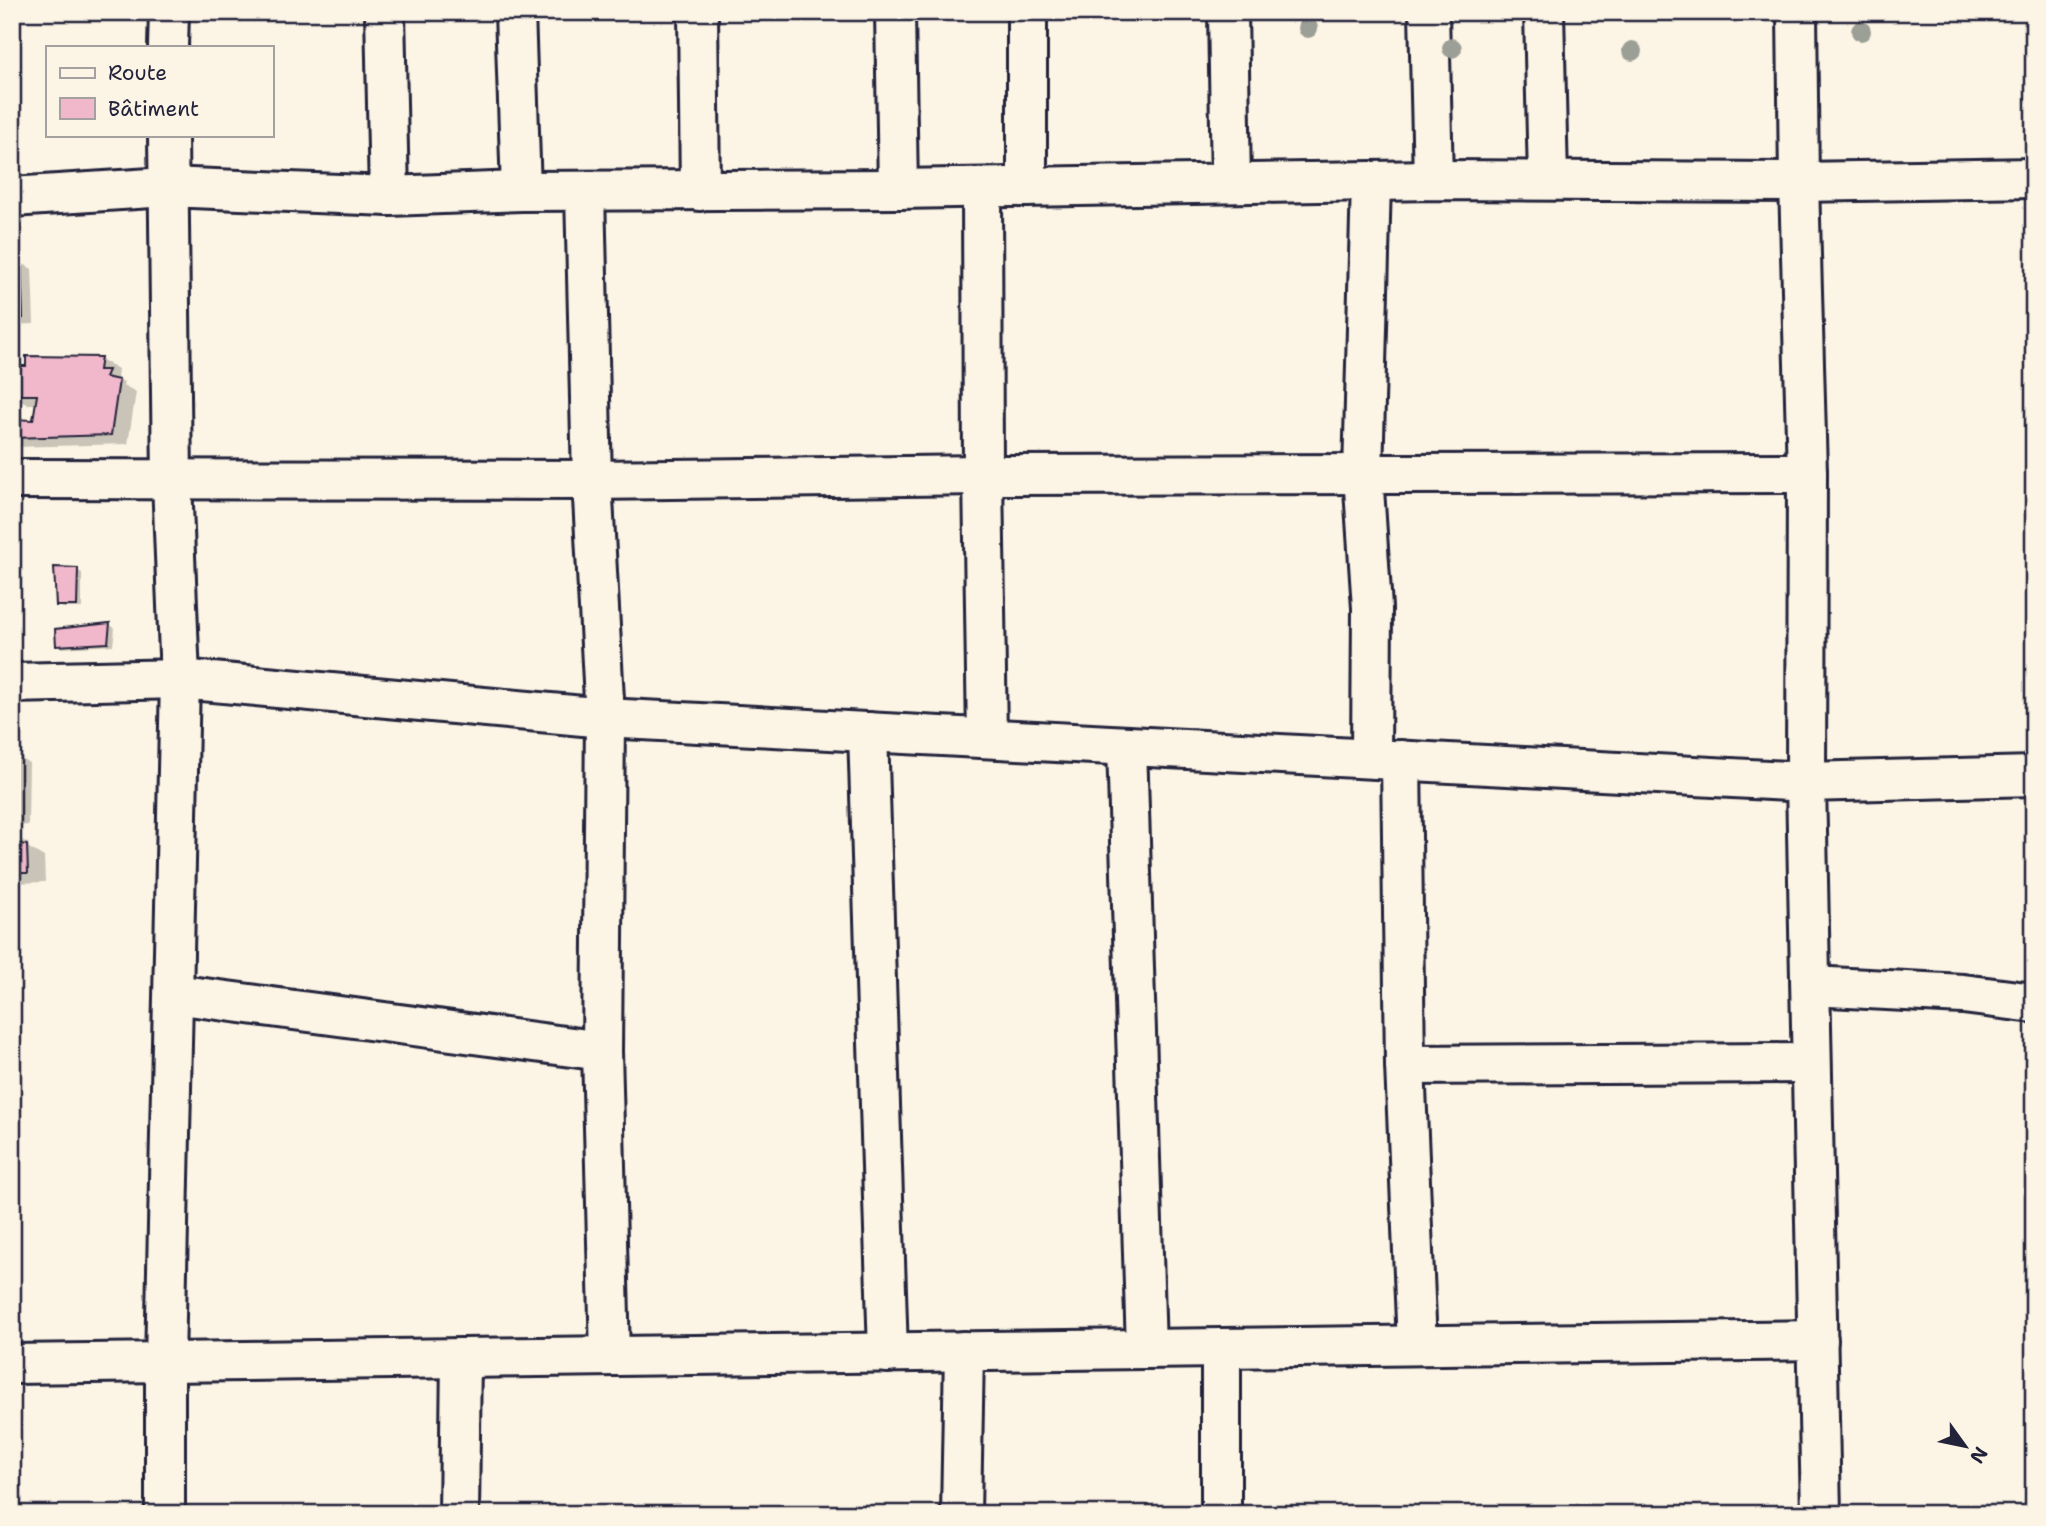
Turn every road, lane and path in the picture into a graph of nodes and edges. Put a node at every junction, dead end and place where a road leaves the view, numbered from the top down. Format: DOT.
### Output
graph roads {
  1 [pos="169,12"];
  2 [pos="385,12"];
  3 [pos="515,12"];
  4 [pos="698,12"];
  5 [pos="895,12"];
  6 [pos="1027,12"];
  7 [pos="1228,12"];
  8 [pos="1429,12"];
  9 [pos="1544,12"];
  10 [pos="1797,12"];
  11 [pos="168,46"];
  12 [pos="168,136"];
  13 [pos="2034,178"];
  14 [pos="1433,180"];
  15 [pos="1548,180"];
  16 [pos="1371,182"];
  17 [pos="1799,182"];
  18 [pos="1231,183"];
  19 [pos="167,187"];
  20 [pos="1027,187"];
  21 [pos="982,188"];
  22 [pos="898,189"];
  23 [pos="521,191"];
  24 [pos="700,191"];
  25 [pos="585,193"];
  26 [pos="389,196"];
  27 [pos="12,197"];
  28 [pos="1807,473"];
  29 [pos="1363,474"];
  30 [pos="983,475"];
  31 [pos="12,479"];
  32 [pos="592,480"];
  33 [pos="172,481"];
  34 [pos="180,679"];
  35 [pos="12,683"];
  36 [pos="605,718"];
  37 [pos="868,732"];
  38 [pos="987,738"];
  39 [pos="1127,746"];
  40 [pos="1386,759"];
  41 [pos="2034,776"];
  42 [pos="1806,782"];
  43 [pos="1811,986"];
  44 [pos="174,993"];
  45 [pos="2034,1003"];
  46 [pos="602,1051"];
  47 [pos="1811,1063"];
  48 [pos="1405,1065"];
  49 [pos="1818,1340"];
  50 [pos="1417,1345"];
  51 [pos="1221,1348"];
  52 [pos="1146,1349"];
  53 [pos="964,1351"];
  54 [pos="888,1353"];
  55 [pos="610,1356"];
  56 [pos="461,1358"];
  57 [pos="165,1362"];
  58 [pos="12,1364"];
  59 [pos="166,1514"];
  60 [pos="459,1514"];
  61 [pos="961,1514"];
  62 [pos="1221,1514"];
  63 [pos="1821,1514"];
  1 -- 11 [label="street"];
  2 -- 26 [label="street"];
  3 -- 23 [label="street"];
  4 -- 24 [label="street"];
  5 -- 22 [label="street"];
  6 -- 20 [label="street"];
  7 -- 18 [label="street"];
  8 -- 14 [label="street"];
  9 -- 15 [label="street"];
  10 -- 17 [label="street"];
  12 -- 19 [label="street"];
  13 -- 17 [label="street"];
  14 -- 15 [label="street"];
  14 -- 16 [label="street"];
  15 -- 17 [label="street"];
  16 -- 18 [label="street"];
  16 -- 29 [label="street"];
  17 -- 28 [label="street"];
  18 -- 20 [label="street"];
  19 -- 26 [label="street"];
  19 -- 27 [label="street"];
  19 -- 33 [label="street"];
  20 -- 21 [label="street"];
  21 -- 22 [label="street"];
  21 -- 30 [label="street"];
  22 -- 24 [label="street"];
  23 -- 25 [label="street"];
  23 -- 26 [label="street"];
  24 -- 25 [label="street"];
  25 -- 32 [label="street"];
  28 -- 29 [label="street"];
  28 -- 42 [label="street"];
  29 -- 30 [label="street"];
  29 -- 40 [label="street"];
  30 -- 32 [label="street"];
  30 -- 38 [label="street"];
  31 -- 33 [label="street"];
  32 -- 33 [label="street"];
  32 -- 36 [label="street"];
  33 -- 34 [label="street"];
  34 -- 35 [label="street"];
  34 -- 36 [label="street"];
  34 -- 44 [label="street"];
  36 -- 37 [label="street"];
  36 -- 46 [label="street"];
  37 -- 38 [label="street"];
  37 -- 54 [label="street"];
  38 -- 39 [label="street"];
  39 -- 40 [label="street"];
  39 -- 52 [label="street"];
  40 -- 42 [label="street"];
  40 -- 48 [label="street"];
  41 -- 42 [label="street"];
  42 -- 43 [label="street"];
  43 -- 45 [label="street"];
  43 -- 47 [label="street"];
  44 -- 46 [label="street"];
  44 -- 57 [label="street"];
  46 -- 55 [label="street"];
  47 -- 48 [label="street"];
  47 -- 49 [label="street"];
  48 -- 50 [label="street"];
  49 -- 50 [label="street"];
  49 -- 63 [label="street"];
  50 -- 51 [label="street"];
  51 -- 52 [label="street"];
  51 -- 62 [label="street"];
  52 -- 53 [label="street"];
  53 -- 54 [label="street"];
  53 -- 61 [label="street"];
  54 -- 55 [label="street"];
  55 -- 56 [label="street"];
  56 -- 57 [label="street"];
  56 -- 60 [label="street"];
  57 -- 58 [label="street"];
  57 -- 59 [label="street"];
}
